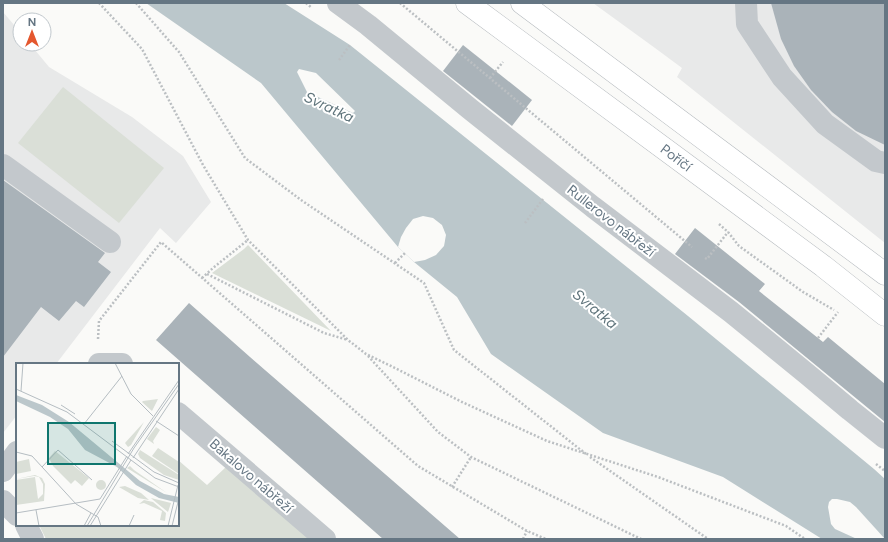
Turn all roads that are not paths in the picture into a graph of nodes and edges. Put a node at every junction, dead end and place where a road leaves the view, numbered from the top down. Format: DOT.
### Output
graph roads {
  1 [pos="338,3"];
  2 [pos="522,3"];
  3 [pos="746,3"];
  4 [pos="476,6"];
  5 [pos="885,163"];
  6 [pos="3,166"];
  7 [pos="110,242"];
  8 [pos="885,274"];
  9 [pos="885,315"];
  10 [pos="179,414"];
  11 [pos="885,438"];
  12 [pos="16,453"];
  13 [pos="3,471"];
  14 [pos="3,501"];
  15 [pos="16,515"];
  16 [pos="26,526"];
  17 [pos="33,539"];
  18 [pos="325,539"];
  1 -- 11 [label="street, Rullerovo nábřeží"];
  2 -- 8 [label="main road"];
  3 -- 5 [label="street"];
  4 -- 9 [label="main road, Poříčí"];
  6 -- 7 [label="street"];
  10 -- 18 [label="street, Bakalovo nábřeží"];
  12 -- 13 [label="street"];
  14 -- 15 [label="street"];
  16 -- 17 [label="street"];
}
